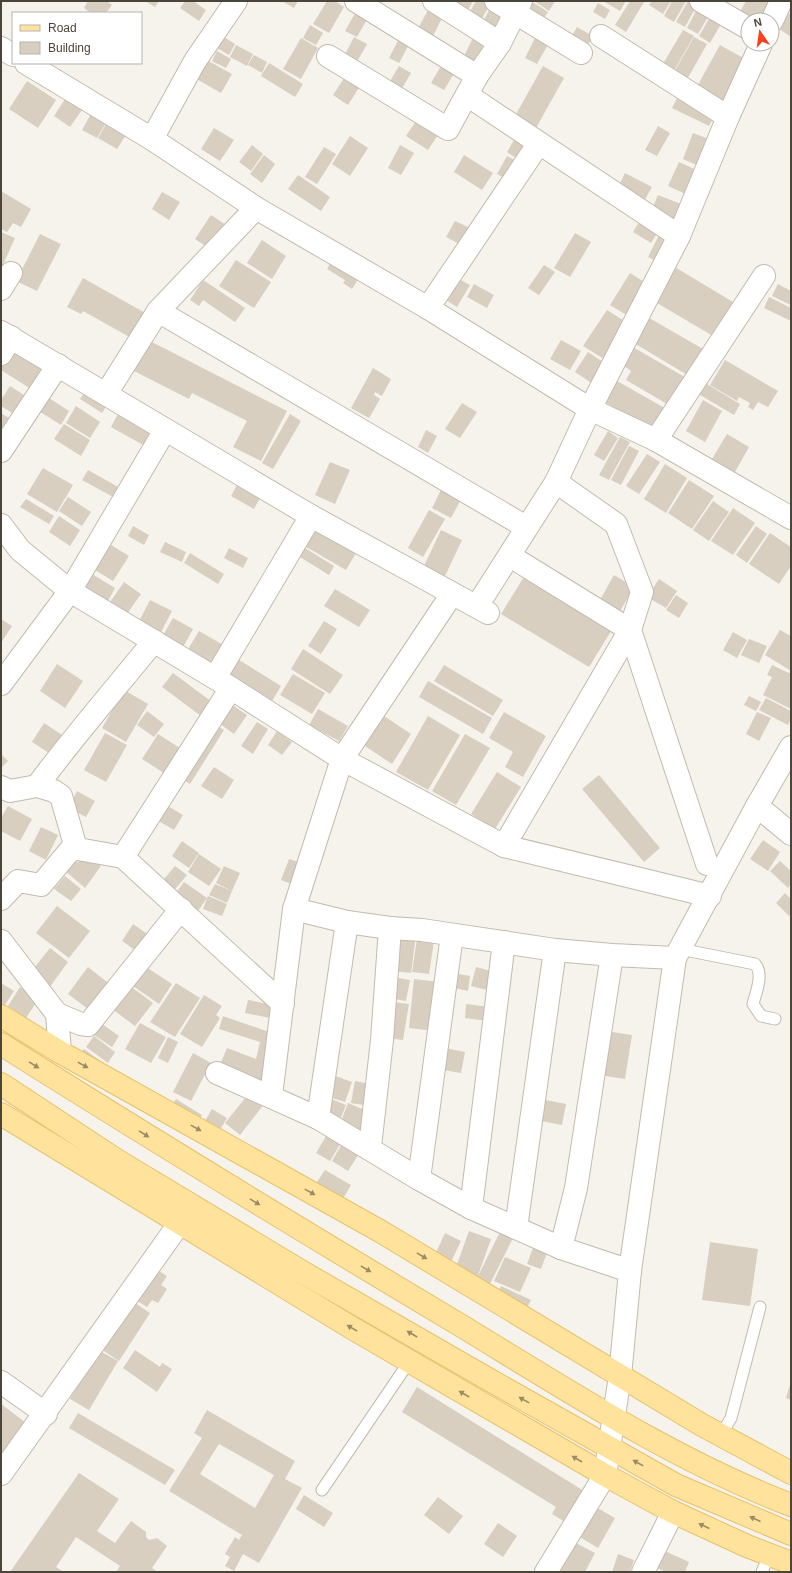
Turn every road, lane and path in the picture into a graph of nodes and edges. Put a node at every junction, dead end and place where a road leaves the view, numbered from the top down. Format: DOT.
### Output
graph roads {
  1 [pos="236,1"];
  2 [pos="356,1"];
  3 [pos="434,1"];
  4 [pos="701,1"];
  5 [pos="781,1"];
  6 [pos="510,5"];
  7 [pos="776,12"];
  8 [pos="740,23"];
  9 [pos="601,36"];
  10 [pos="500,43"];
  11 [pos="1,48"];
  12 [pos="757,52"];
  13 [pos="580,53"];
  14 [pos="12,54"];
  15 [pos="328,56"];
  16 [pos="28,64"];
  17 [pos="477,76"];
  18 [pos="467,96"];
  19 [pos="728,117"];
  20 [pos="152,139"];
  21 [pos="538,143"];
  22 [pos="256,208"];
  23 [pos="679,236"];
  24 [pos="764,276"];
  25 [pos="428,308"];
  26 [pos="158,311"];
  27 [pos="4,341"];
  28 [pos="58,365"];
  29 [pos="106,394"];
  30 [pos="590,409"];
  31 [pos="165,430"];
  32 [pos="656,440"];
  33 [pos="1,451"];
  34 [pos="556,482"];
  35 [pos="310,516"];
  36 [pos="791,518"];
  37 [pos="1,525"];
  38 [pos="526,527"];
  39 [pos="510,556"];
  40 [pos="70,591"];
  41 [pos="452,594"];
  42 [pos="630,630"];
  43 [pos="154,641"];
  44 [pos="223,683"];
  45 [pos="1,684"];
  46 [pos="791,747"];
  47 [pos="342,758"];
  48 [pos="37,786"];
  49 [pos="4,794"];
  50 [pos="757,806"];
  51 [pos="791,834"];
  52 [pos="504,846"];
  53 [pos="76,848"];
  54 [pos="123,857"];
  55 [pos="707,864"];
  56 [pos="710,896"];
  57 [pos="1,899"];
  58 [pos="181,909"];
  59 [pos="294,909"];
  60 [pos="347,922"];
  61 [pos="390,928"];
  62 [pos="452,935"];
  63 [pos="1,941"];
  64 [pos="504,942"];
  65 [pos="555,950"];
  66 [pos="678,954"];
  67 [pos="612,955"];
  68 [pos="283,1004"];
  69 [pos="57,1014"];
  70 [pos="1,1016"];
  71 [pos="775,1019"];
  72 [pos="1,1044"];
  73 [pos="60,1052"];
  74 [pos="217,1073"];
  75 [pos="1,1084"];
  76 [pos="271,1096"];
  77 [pos="1,1114"];
  78 [pos="318,1118"];
  79 [pos="370,1148"];
  80 [pos="419,1179"];
  81 [pos="471,1208"];
  82 [pos="179,1224"];
  83 [pos="516,1228"];
  84 [pos="264,1248"];
  85 [pos="561,1248"];
  86 [pos="252,1268"];
  87 [pos="630,1271"];
  88 [pos="760,1308"];
  89 [pos="409,1362"];
  90 [pos="620,1376"];
  91 [pos="4,1389"];
  92 [pos="46,1414"];
  93 [pos="614,1417"];
  94 [pos="721,1435"];
  95 [pos="609,1447"];
  96 [pos="791,1473"];
  97 [pos="1,1474"];
  98 [pos="605,1475"];
  99 [pos="322,1490"];
  100 [pos="791,1505"];
  101 [pos="673,1512"];
  102 [pos="791,1534"];
  103 [pos="791,1563"];
  104 [pos="766,1564"];
  105 [pos="546,1572"];
  106 [pos="643,1572"];
  107 [pos="787,1572"];
  1 -- 20 [label="street"];
  2 -- 17 [label="street"];
  3 -- 10 [label="street"];
  4 -- 8 [label="street"];
  5 -- 7 [label="street"];
  6 -- 10 [label="street"];
  6 -- 13 [label="street"];
  9 -- 19 [label="street"];
  10 -- 17 [label="street"];
  11 -- 14 [label="street"];
  12 -- 19 [label="street"];
  15 -- 18 [label="street"];
  16 -- 20 [label="street"];
  17 -- 18 [label="street"];
  18 -- 21 [label="street"];
  19 -- 23 [label="street"];
  20 -- 22 [label="street"];
  21 -- 23 [label="street"];
  21 -- 25 [label="street"];
  22 -- 25 [label="street"];
  22 -- 26 [label="street"];
  23 -- 30 [label="street"];
  24 -- 32 [label="street"];
  25 -- 30 [label="street"];
  26 -- 29 [label="street"];
  26 -- 38 [label="street"];
  27 -- 28 [label="street"];
  28 -- 29 [label="street"];
  28 -- 33 [label="street"];
  29 -- 31 [label="street"];
  30 -- 32 [label="street"];
  30 -- 34 [label="street"];
  31 -- 35 [label="street"];
  31 -- 40 [label="street"];
  32 -- 36 [label="street"];
  34 -- 38 [label="street"];
  34 -- 42 [label="street"];
  35 -- 41 [label="street"];
  35 -- 44 [label="street"];
  37 -- 40 [label="street"];
  38 -- 39 [label="street"];
  39 -- 41 [label="street"];
  39 -- 42 [label="street"];
  40 -- 43 [label="street"];
  40 -- 45 [label="street"];
  41 -- 47 [label="street"];
  42 -- 52 [label="street"];
  42 -- 55 [label="street"];
  43 -- 44 [label="street"];
  43 -- 48 [label="street"];
  44 -- 47 [label="street"];
  44 -- 54 [label="street"];
  46 -- 50 [label="street"];
  47 -- 52 [label="street"];
  47 -- 59 [label="street"];
  48 -- 49 [label="street"];
  48 -- 53 [label="street"];
  50 -- 51 [label="street"];
  50 -- 56 [label="street"];
  52 -- 56 [label="street"];
  53 -- 54 [label="street"];
  53 -- 57 [label="street"];
  54 -- 58 [label="street"];
  56 -- 66 [label="street"];
  58 -- 68 [label="street"];
  58 -- 69 [label="street"];
  59 -- 60 [label="street"];
  59 -- 68 [label="street"];
  60 -- 61 [label="street"];
  60 -- 78 [label="street"];
  61 -- 62 [label="street"];
  61 -- 79 [label="street"];
  62 -- 64 [label="street"];
  62 -- 80 [label="street"];
  63 -- 69 [label="street"];
  64 -- 65 [label="street"];
  64 -- 81 [label="street"];
  65 -- 67 [label="street"];
  65 -- 83 [label="street"];
  66 -- 67 [label="street"];
  66 -- 71 [label="lane"];
  66 -- 87 [label="street"];
  67 -- 85 [label="street"];
  68 -- 76 [label="street"];
  69 -- 73 [label="street"];
  70 -- 73 [label="main road"];
  72 -- 93 [label="main road, one-way"];
  73 -- 90 [label="main road, one-way"];
  74 -- 76 [label="street"];
  75 -- 84 [label="main road"];
  76 -- 78 [label="street"];
  77 -- 82 [label="main road"];
  78 -- 79 [label="street"];
  79 -- 80 [label="street"];
  80 -- 81 [label="street"];
  81 -- 83 [label="street"];
  82 -- 86 [label="main road"];
  82 -- 92 [label="street"];
  83 -- 85 [label="street"];
  84 -- 86 [label="main road"];
  95 -- 84 [label="main road, one-way"];
  85 -- 87 [label="street"];
  89 -- 86 [label="main road, one-way"];
  87 -- 90 [label="street"];
  88 -- 94 [label="lane"];
  98 -- 89 [label="main road, one-way"];
  89 -- 99 [label="lane"];
  90 -- 93 [label="street"];
  90 -- 94 [label="main road"];
  91 -- 92 [label="street"];
  92 -- 97 [label="street"];
  93 -- 95 [label="street"];
  93 -- 100 [label="main road"];
  94 -- 96 [label="main road"];
  95 -- 98 [label="street"];
  102 -- 95 [label="main road, one-way"];
  98 -- 101 [label="main road"];
  98 -- 105 [label="street"];
  104 -- 101 [label="main road, one-way"];
  101 -- 106 [label="street"];
  103 -- 104 [label="main road"];
  103 -- 107 [label="lane"];
}
